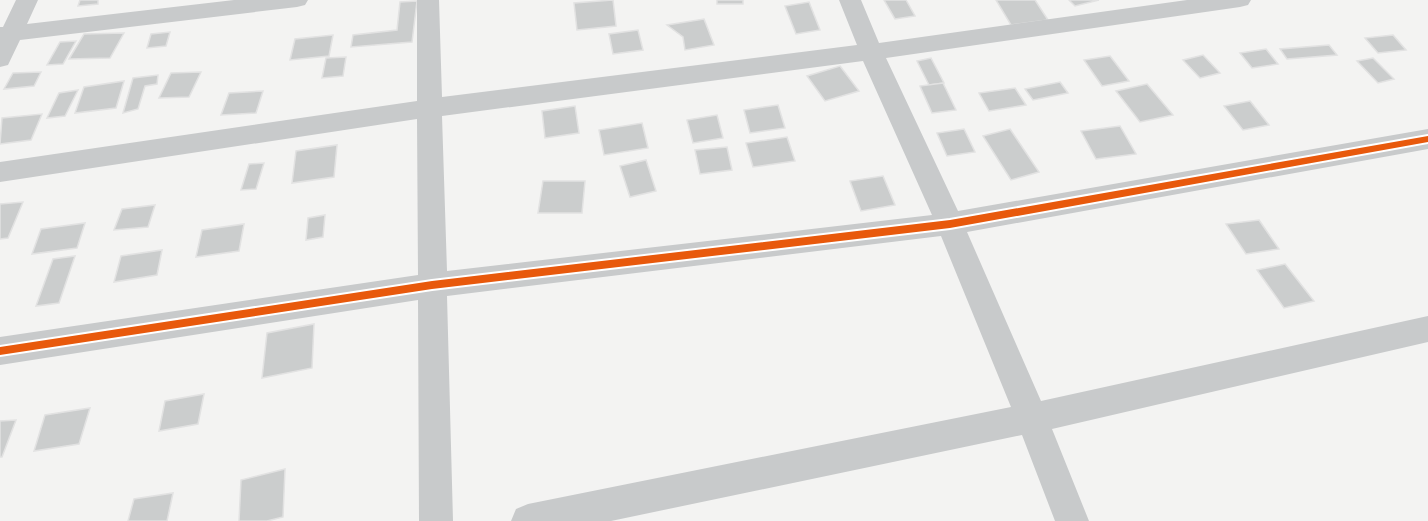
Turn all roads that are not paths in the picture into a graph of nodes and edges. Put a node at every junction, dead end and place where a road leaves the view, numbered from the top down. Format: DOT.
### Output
graph roads {
  1 [pos="27,0"];
  2 [pos="297,0"];
  3 [pos="428,0"];
  4 [pos="850,0"];
  5 [pos="1240,0"];
  6 [pos="7,34"];
  7 [pos="870,52"];
  8 [pos="0,59"];
  9 [pos="430,108"];
  10 [pos="1428,139"];
  11 [pos="0,172"];
  12 [pos="950,224"];
  13 [pos="432,285"];
  14 [pos="1428,328"];
  15 [pos="0,351"];
  16 [pos="1033,418"];
  17 [pos="436,521"];
  18 [pos="528,521"];
  19 [pos="1072,521"];
  1 -- 6 [label="street"];
  2 -- 6 [label="street"];
  3 -- 9 [label="street"];
  4 -- 7 [label="street"];
  5 -- 7 [label="street"];
  6 -- 8 [label="street"];
  7 -- 9 [label="street"];
  7 -- 12 [label="street"];
  9 -- 11 [label="street"];
  9 -- 13 [label="street"];
  10 -- 12 [label="street"];
  12 -- 13 [label="street"];
  12 -- 16 [label="street"];
  13 -- 15 [label="street"];
  13 -- 17 [label="street"];
  14 -- 16 [label="street"];
  16 -- 18 [label="street"];
  16 -- 19 [label="street"];
}
